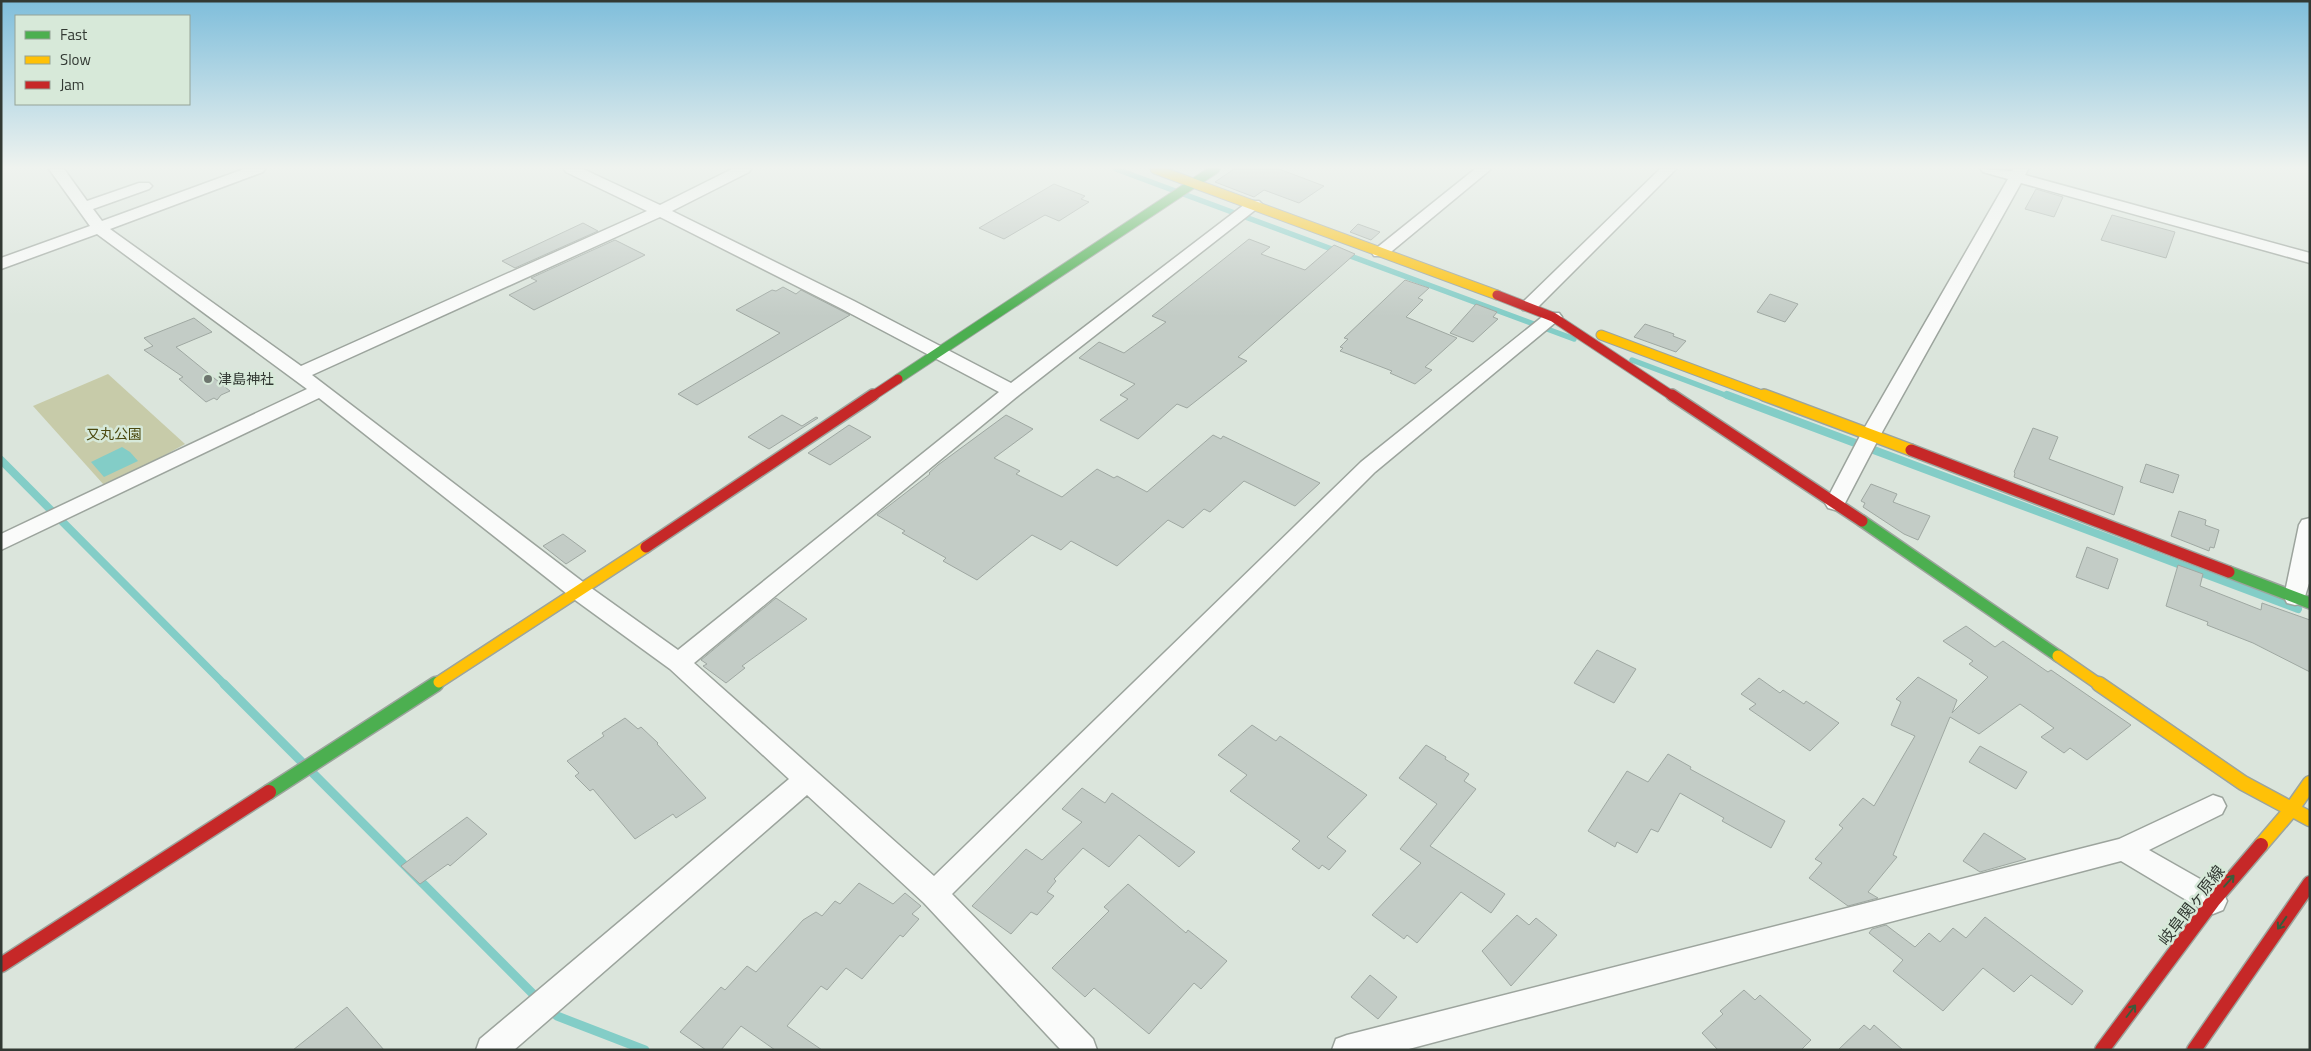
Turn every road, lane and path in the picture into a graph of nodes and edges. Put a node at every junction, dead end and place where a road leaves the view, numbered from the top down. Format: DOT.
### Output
graph roads {
  1 [pos="93,218"];
  2 [pos="129,218"];
  3 [pos="644,218"];
  4 [pos="674,218"];
  5 [pos="1141,218"];
  6 [pos="1236,218"];
  7 [pos="1290,218"];
  8 [pos="1423,218"];
  9 [pos="1619,218"];
  10 [pos="1993,218"];
  11 [pos="2173,218"];
  12 [pos="100,229"];
  13 [pos="1380,253"];
  14 [pos="2310,258"];
  15 [pos="1,264"];
  16 [pos="1529,306"];
  17 [pos="1553,317"];
  18 [pos="1575,330"];
  19 [pos="941,353"];
  20 [pos="299,374"];
  21 [pos="319,391"];
  22 [pos="1012,391"];
  23 [pos="1871,434"];
  24 [pos="1835,503"];
  25 [pos="2310,525"];
  26 [pos="1,543"];
  27 [pos="579,591"];
  28 [pos="2302,600"];
  29 [pos="678,662"];
  30 [pos="807,779"];
  31 [pos="2310,783"];
  32 [pos="2213,806"];
  33 [pos="2291,810"];
  34 [pos="2310,819"];
  35 [pos="2124,848"];
  36 [pos="2310,883"];
  37 [pos="934,894"];
  38 [pos="2212,901"];
  39 [pos="1,965"];
  40 [pos="491,1050"];
  41 [pos="1082,1050"];
  42 [pos="1347,1050"];
  43 [pos="2102,1050"];
  44 [pos="2194,1050"];
  1 -- 12 [label="street"];
  2 -- 12 [label="street"];
  3 -- 20 [label="street"];
  4 -- 19 [label="street"];
  5 -- 19 [label="street"];
  6 -- 22 [label="street"];
  7 -- 13 [label="street"];
  8 -- 13 [label="street"];
  9 -- 16 [label="street"];
  10 -- 23 [label="street"];
  11 -- 14 [label="street"];
  12 -- 15 [label="street"];
  12 -- 20 [label="street"];
  13 -- 16 [label="street"];
  16 -- 17 [label="street"];
  17 -- 18 [label="street"];
  17 -- 37 [label="street"];
  18 -- 23 [label="street"];
  18 -- 24 [label="street"];
  19 -- 22 [label="street"];
  19 -- 27 [label="street"];
  20 -- 21 [label="street"];
  21 -- 26 [label="street"];
  21 -- 27 [label="street"];
  22 -- 29 [label="street"];
  23 -- 24 [label="street"];
  23 -- 28 [label="street"];
  24 -- 33 [label="street"];
  25 -- 28 [label="street"];
  27 -- 29 [label="street"];
  27 -- 39 [label="street"];
  29 -- 30 [label="street"];
  30 -- 37 [label="street"];
  30 -- 40 [label="street"];
  31 -- 33 [label="street, 岐阜関ヶ原線"];
  32 -- 35 [label="street"];
  33 -- 34 [label="street"];
  38 -- 33 [label="street, 岐阜関ヶ原線, one-way"];
  35 -- 38 [label="street"];
  35 -- 42 [label="street"];
  36 -- 44 [label="street, one-way"];
  37 -- 41 [label="street"];
  43 -- 38 [label="street, 岐阜関ヶ原線, one-way"];
}
